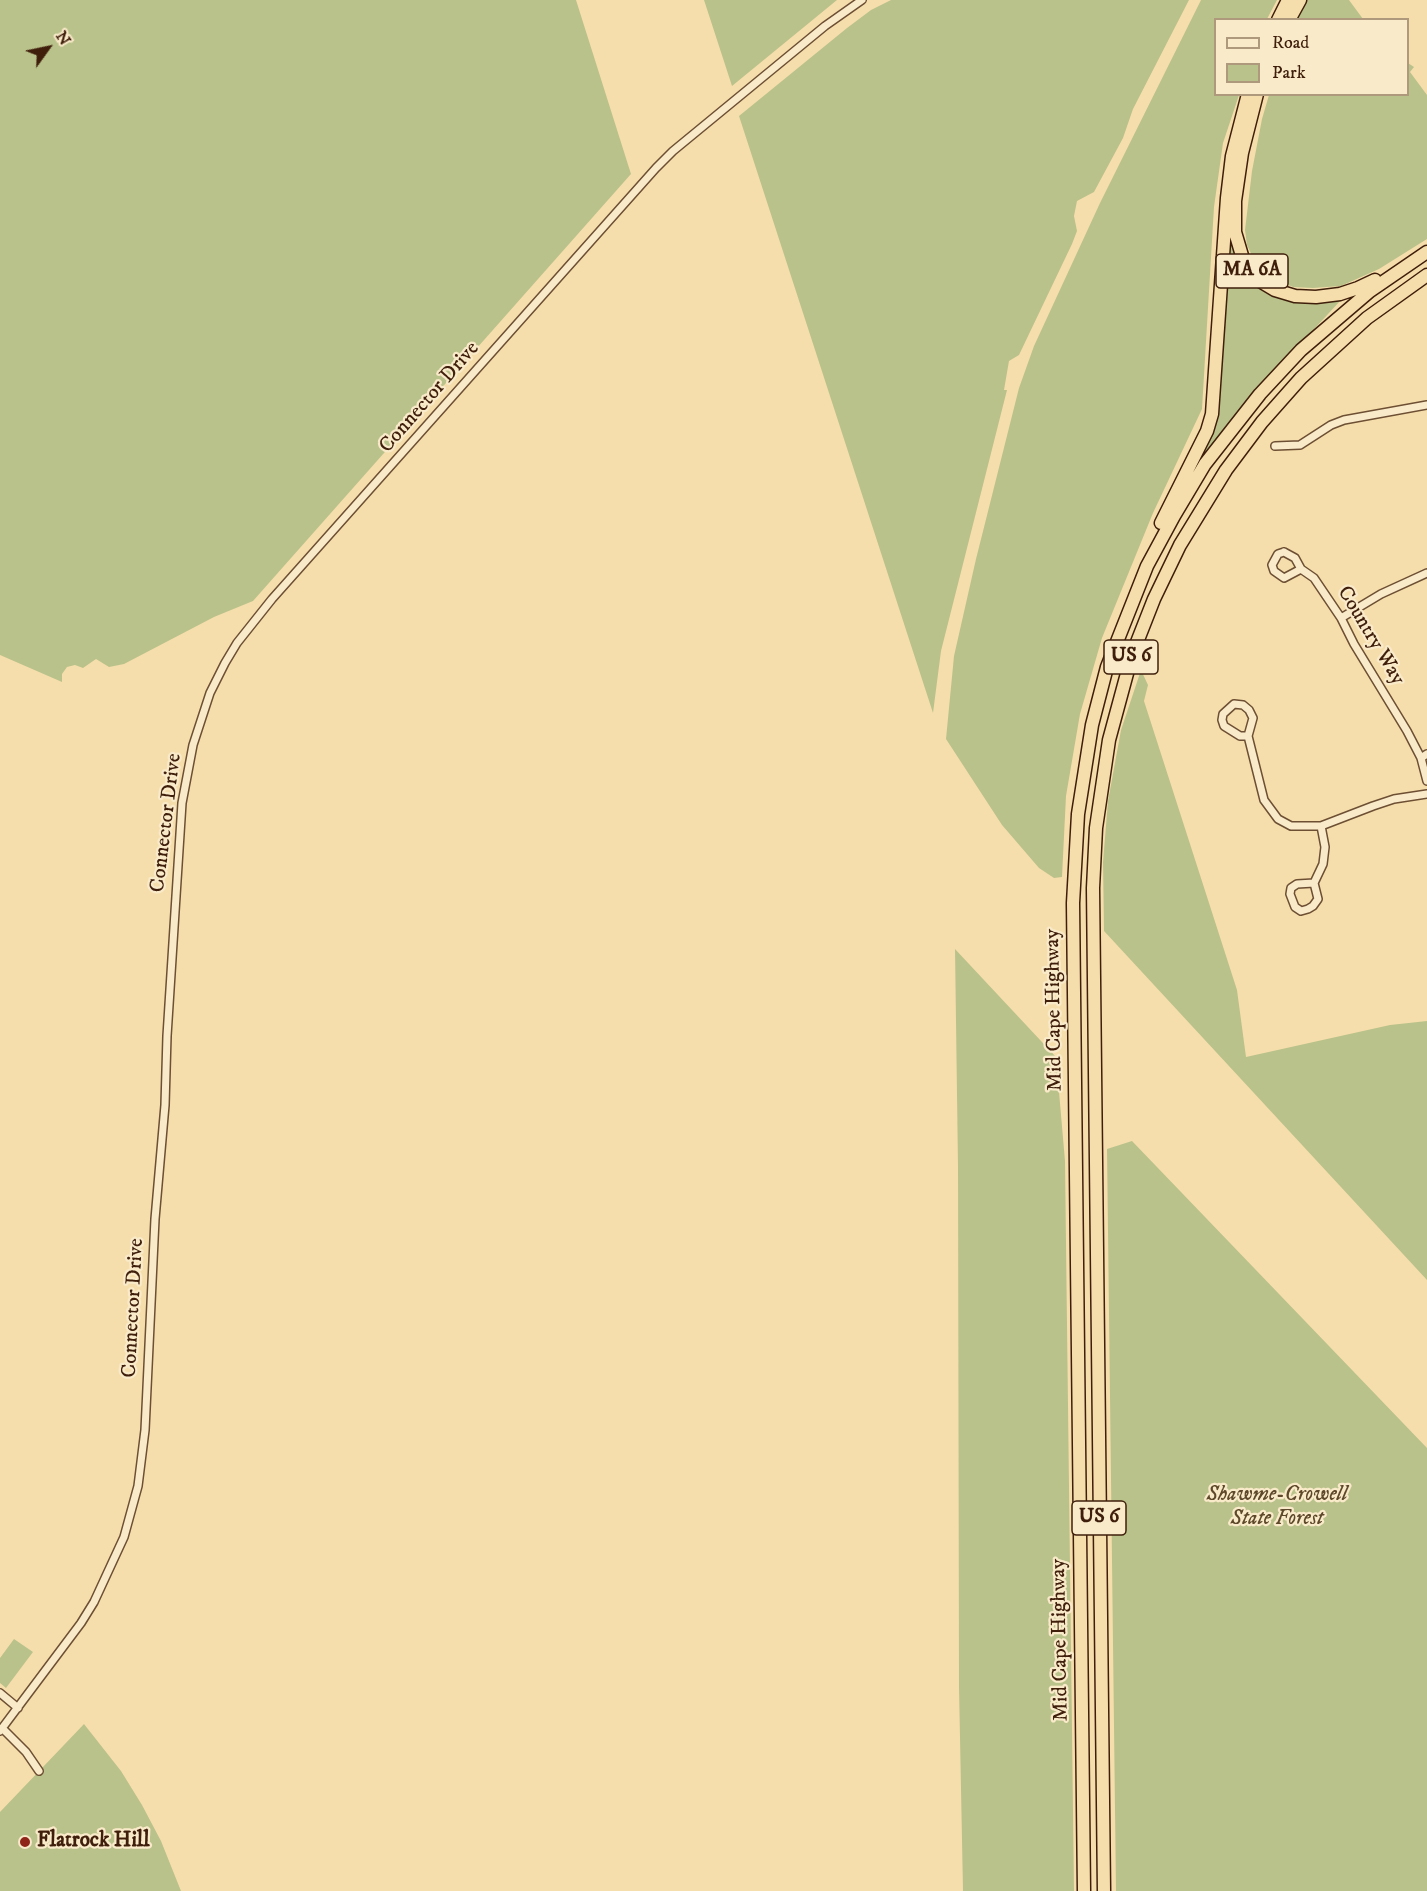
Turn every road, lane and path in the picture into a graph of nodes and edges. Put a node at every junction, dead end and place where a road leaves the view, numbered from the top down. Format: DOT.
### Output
graph roads {
  1 [pos="862,0"];
  2 [pos="1288,0"];
  3 [pos="1300,0"];
  4 [pos="1279,18"];
  5 [pos="1290,18"];
  6 [pos="1247,96"];
  7 [pos="1256,96"];
  8 [pos="1423,254"];
  9 [pos="1427,275"];
  10 [pos="1427,405"];
  11 [pos="1275,446"];
  12 [pos="1301,569"];
  13 [pos="1427,573"];
  14 [pos="1131,602"];
  15 [pos="1341,618"];
  16 [pos="1248,736"];
  17 [pos="1424,756"];
  18 [pos="1427,781"];
  19 [pos="1427,794"];
  20 [pos="1321,826"];
  21 [pos="1314,883"];
  22 [pos="0,1694"];
  23 [pos="18,1708"];
  24 [pos="1,1730"];
  25 [pos="39,1771"];
  26 [pos="1084,1891"];
  27 [pos="1104,1891"];
  1 -- 23 [label="street, Connector Drive"];
  2 -- 4 [label="highway"];
  3 -- 5 [label="highway"];
  6 -- 14 [label="highway"];
  7 -- 8 [label="highway, MA 6A"];
  8 -- 14 [label="highway, Mid Cape Highway / US 6"];
  9 -- 27 [label="highway, Mid Cape Highway / US 6"];
  10 -- 11 [label="street"];
  12 -- 15 [label="street, Country Way"];
  13 -- 15 [label="street"];
  14 -- 26 [label="highway, Mid Cape Highway / US 6"];
  15 -- 17 [label="street, Country Way"];
  16 -- 16 [label="street"];
  16 -- 20 [label="street"];
  17 -- 18 [label="street, Country Way"];
  19 -- 20 [label="street"];
  20 -- 21 [label="street"];
  21 -- 21 [label="street"];
  22 -- 23 [label="street"];
  23 -- 24 [label="street, Connector Drive"];
  24 -- 25 [label="street"];
}
